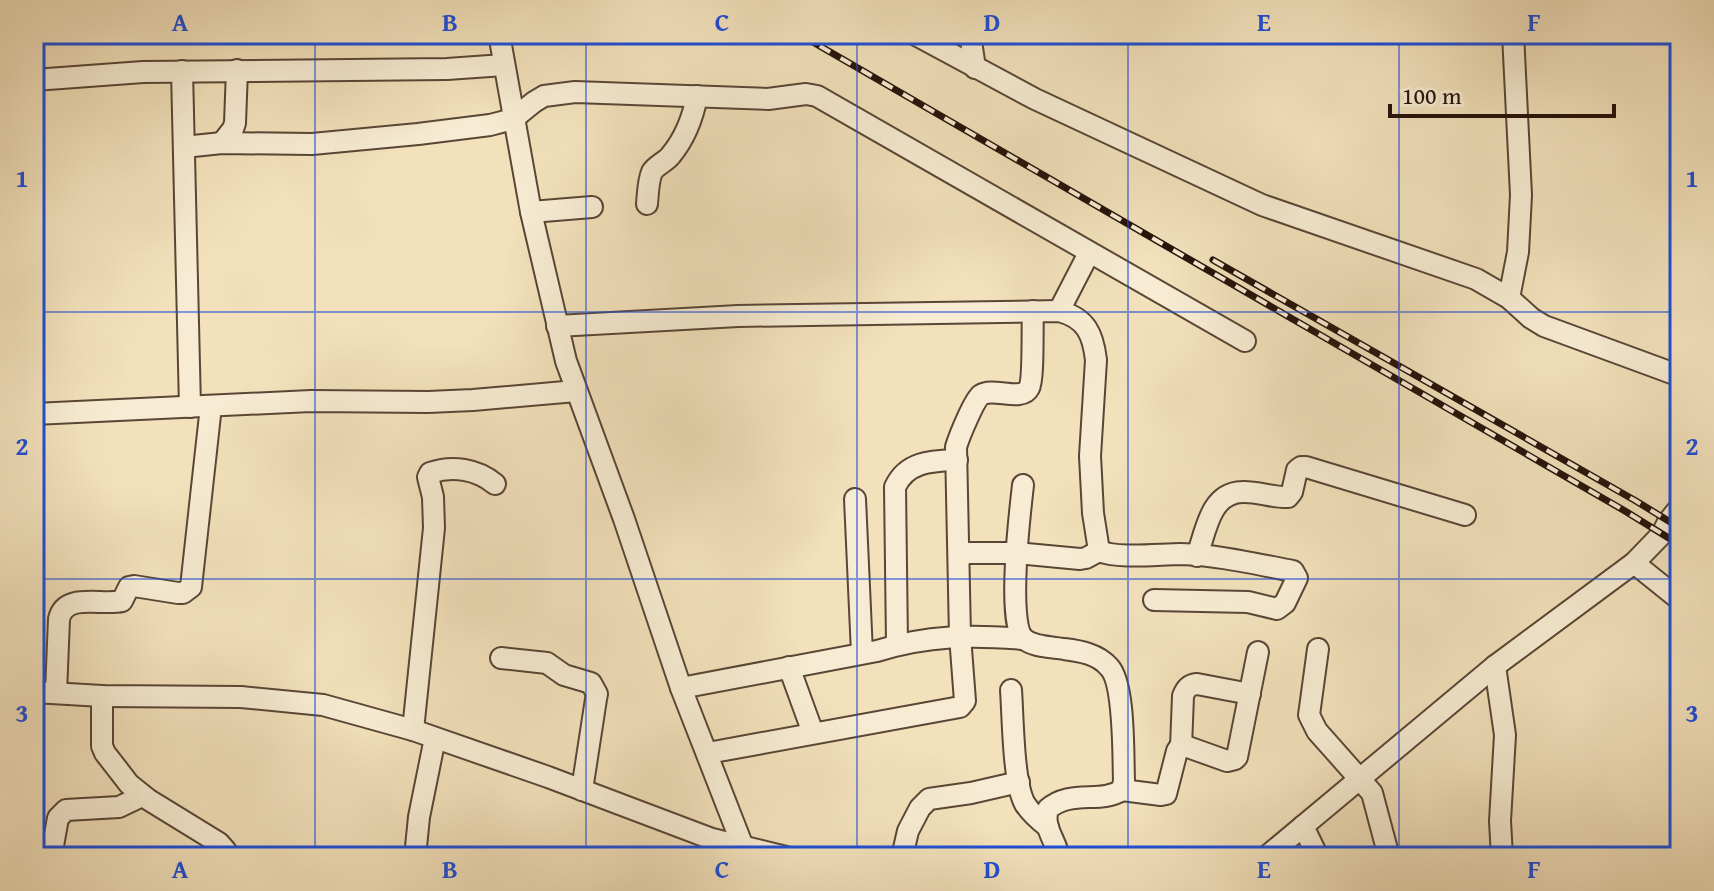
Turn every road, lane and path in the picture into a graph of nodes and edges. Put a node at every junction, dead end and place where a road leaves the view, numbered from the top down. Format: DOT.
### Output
graph roads {
  1 [pos="499,34"];
  2 [pos="914,34"];
  3 [pos="970,34"];
  4 [pos="1513,34"];
  5 [pos="504,65"];
  6 [pos="975,68"];
  7 [pos="237,70"];
  8 [pos="182,71"];
  9 [pos="34,80"];
  10 [pos="697,96"];
  11 [pos="513,119"];
  12 [pos="222,143"];
  13 [pos="184,147"];
  14 [pos="647,204"];
  15 [pos="592,207"];
  16 [pos="531,212"];
  17 [pos="1089,253"];
  18 [pos="1509,298"];
  19 [pos="1033,311"];
  20 [pos="1059,311"];
  21 [pos="557,326"];
  22 [pos="1245,341"];
  23 [pos="1680,376"];
  24 [pos="576,391"];
  25 [pos="211,406"];
  26 [pos="190,407"];
  27 [pos="34,414"];
  28 [pos="957,460"];
  29 [pos="495,484"];
  30 [pos="1023,485"];
  31 [pos="855,499"];
  32 [pos="1680,507"];
  33 [pos="1465,515"];
  34 [pos="1099,551"];
  35 [pos="1016,553"];
  36 [pos="1197,556"];
  37 [pos="959,560"];
  38 [pos="1634,563"];
  39 [pos="1154,600"];
  40 [pos="1680,600"];
  41 [pos="960,636"];
  42 [pos="1024,639"];
  43 [pos="897,644"];
  44 [pos="1318,649"];
  45 [pos="1258,652"];
  46 [pos="862,653"];
  47 [pos="501,658"];
  48 [pos="1495,666"];
  49 [pos="789,667"];
  50 [pos="681,688"];
  51 [pos="1011,690"];
  52 [pos="34,692"];
  53 [pos="56,693"];
  54 [pos="1250,694"];
  55 [pos="102,696"];
  56 [pos="413,730"];
  57 [pos="813,733"];
  58 [pos="435,738"];
  59 [pos="1181,747"];
  60 [pos="708,753"];
  61 [pos="1360,778"];
  62 [pos="1019,782"];
  63 [pos="582,790"];
  64 [pos="1122,790"];
  65 [pos="142,796"];
  66 [pos="1303,826"];
  67 [pos="1048,827"];
  68 [pos="745,852"];
  69 [pos="51,857"];
  70 [pos="226,857"];
  71 [pos="415,857"];
  72 [pos="786,857"];
  73 [pos="902,857"];
  74 [pos="1059,857"];
  75 [pos="1266,857"];
  76 [pos="1318,857"];
  77 [pos="1389,857"];
  78 [pos="1502,857"];
  1 -- 5 [label="street"];
  2 -- 6 [label="street"];
  3 -- 6 [label="street"];
  4 -- 18 [label="street"];
  5 -- 7 [label="street"];
  5 -- 11 [label="street"];
  6 -- 18 [label="street"];
  7 -- 8 [label="street"];
  7 -- 12 [label="street"];
  8 -- 9 [label="street"];
  8 -- 13 [label="street"];
  10 -- 11 [label="street"];
  10 -- 14 [label="street"];
  10 -- 17 [label="street"];
  11 -- 12 [label="street"];
  11 -- 16 [label="street"];
  12 -- 13 [label="street"];
  13 -- 26 [label="street"];
  15 -- 16 [label="street"];
  16 -- 21 [label="street"];
  17 -- 20 [label="street"];
  17 -- 22 [label="street"];
  18 -- 23 [label="street"];
  19 -- 20 [label="street"];
  19 -- 21 [label="street"];
  19 -- 28 [label="street"];
  20 -- 34 [label="street"];
  21 -- 24 [label="street"];
  24 -- 25 [label="street"];
  24 -- 50 [label="street"];
  25 -- 26 [label="street"];
  25 -- 53 [label="street"];
  26 -- 27 [label="street"];
  28 -- 37 [label="street"];
  28 -- 43 [label="street"];
  29 -- 56 [label="street"];
  30 -- 35 [label="street"];
  31 -- 46 [label="street"];
  32 -- 38 [label="street"];
  33 -- 36 [label="street"];
  34 -- 35 [label="street"];
  34 -- 36 [label="street"];
  35 -- 37 [label="street"];
  35 -- 42 [label="street"];
  36 -- 39 [label="street"];
  37 -- 41 [label="street"];
  38 -- 40 [label="street"];
  38 -- 48 [label="street"];
  41 -- 42 [label="street"];
  41 -- 43 [label="street"];
  41 -- 57 [label="street"];
  42 -- 64 [label="street"];
  43 -- 46 [label="street"];
  44 -- 61 [label="street"];
  45 -- 54 [label="street"];
  46 -- 49 [label="street"];
  47 -- 63 [label="street"];
  48 -- 61 [label="street"];
  48 -- 78 [label="street"];
  49 -- 50 [label="street"];
  49 -- 57 [label="street"];
  50 -- 60 [label="street"];
  51 -- 62 [label="street"];
  52 -- 53 [label="street"];
  53 -- 55 [label="street"];
  54 -- 59 [label="street"];
  54 -- 59 [label="street"];
  55 -- 56 [label="street"];
  55 -- 65 [label="street"];
  56 -- 58 [label="street"];
  57 -- 60 [label="street"];
  58 -- 63 [label="street"];
  58 -- 71 [label="street"];
  59 -- 64 [label="street"];
  60 -- 68 [label="street"];
  61 -- 66 [label="street"];
  61 -- 77 [label="street"];
  62 -- 67 [label="street"];
  62 -- 73 [label="street"];
  63 -- 68 [label="street"];
  64 -- 67 [label="street"];
  65 -- 69 [label="street"];
  65 -- 70 [label="street"];
  66 -- 75 [label="street"];
  66 -- 76 [label="street"];
  67 -- 74 [label="street"];
  68 -- 72 [label="street"];
}
